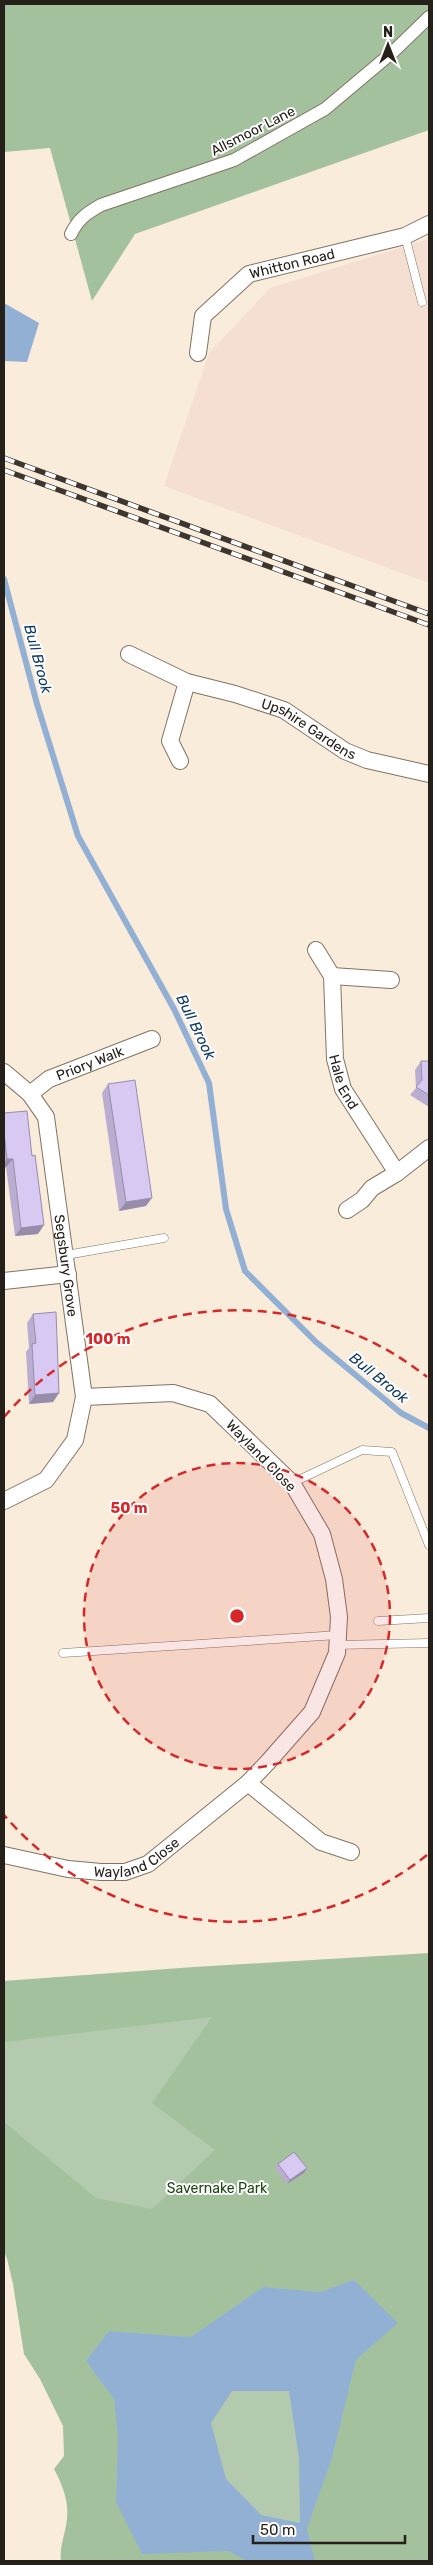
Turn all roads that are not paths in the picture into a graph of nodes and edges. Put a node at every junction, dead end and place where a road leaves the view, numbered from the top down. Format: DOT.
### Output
graph roads {
  1 [pos="429,17"];
  2 [pos="429,224"];
  3 [pos="71,234"];
  4 [pos="405,236"];
  5 [pos="422,302"];
  6 [pos="198,353"];
  7 [pos="130,654"];
  8 [pos="187,682"];
  9 [pos="180,761"];
  10 [pos="429,774"];
  11 [pos="316,950"];
  12 [pos="332,976"];
  13 [pos="391,980"];
  14 [pos="152,1039"];
  15 [pos="4,1072"];
  16 [pos="30,1094"];
  17 [pos="429,1148"];
  18 [pos="396,1174"];
  19 [pos="347,1210"];
  20 [pos="164,1238"];
  21 [pos="66,1255"];
  22 [pos="68,1274"];
  23 [pos="4,1281"];
  24 [pos="84,1397"];
  25 [pos="292,1483"];
  26 [pos="4,1501"];
  27 [pos="429,1545"];
  28 [pos="429,1618"];
  29 [pos="378,1621"];
  30 [pos="338,1640"];
  31 [pos="429,1643"];
  32 [pos="63,1653"];
  33 [pos="248,1783"];
  34 [pos="351,1852"];
  35 [pos="4,1855"];
  1 -- 3 [label="street, Allsmoor Lane"];
  2 -- 4 [label="street, Whitton Road"];
  4 -- 5 [label="lane"];
  4 -- 6 [label="street, Whitton Road"];
  7 -- 8 [label="street, Upshire Gardens"];
  8 -- 9 [label="street"];
  8 -- 10 [label="street, Upshire Gardens"];
  11 -- 12 [label="street, Hale End"];
  12 -- 13 [label="street"];
  12 -- 18 [label="street, Hale End"];
  14 -- 16 [label="street, Priory Walk"];
  15 -- 16 [label="street, Segsbury Grove"];
  16 -- 21 [label="street, Segsbury Grove"];
  17 -- 18 [label="street"];
  18 -- 19 [label="street"];
  20 -- 21 [label="lane"];
  21 -- 22 [label="street, Segsbury Grove"];
  22 -- 23 [label="street"];
  22 -- 24 [label="street, Segsbury Grove"];
  24 -- 25 [label="street, Wayland Close"];
  24 -- 26 [label="street, Segsbury Grove"];
  25 -- 27 [label="lane"];
  25 -- 30 [label="street, Wayland Close"];
  28 -- 29 [label="lane"];
  30 -- 31 [label="lane"];
  30 -- 32 [label="lane"];
  30 -- 33 [label="street, Wayland Close"];
  33 -- 34 [label="street"];
  33 -- 35 [label="street, Wayland Close"];
}
